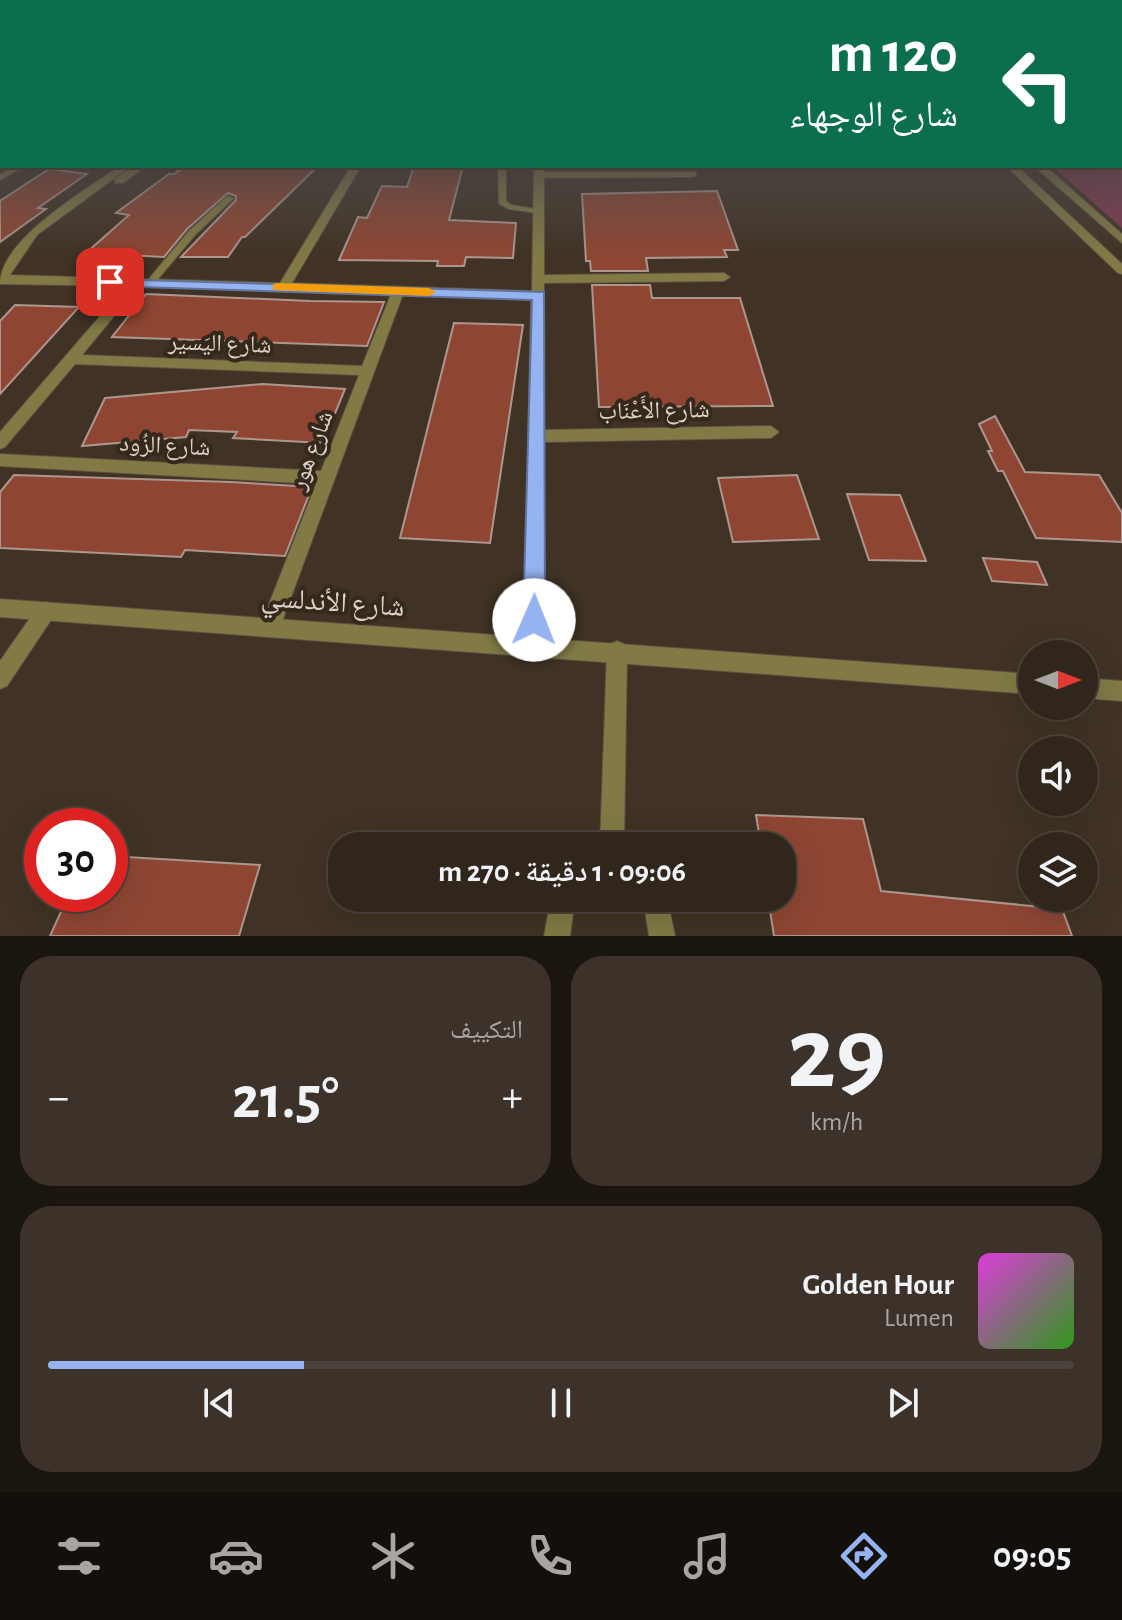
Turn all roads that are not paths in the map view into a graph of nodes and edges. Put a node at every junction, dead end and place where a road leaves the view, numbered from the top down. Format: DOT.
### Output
graph roads {
  1 [pos="121,170"];
  2 [pos="136,170"];
  3 [pos="354,170"];
  4 [pos="502,170"];
  5 [pos="1015,170"];
  6 [pos="1043,170"];
  7 [pos="539,171"];
  8 [pos="692,174"];
  9 [pos="230,198"];
  10 [pos="539,212"];
  11 [pos="1122,240"];
  12 [pos="25,244"];
  13 [pos="1122,270"];
  14 [pos="724,277"];
  15 [pos="1,279"];
  16 [pos="143,283"];
  17 [pos="284,287"];
  18 [pos="539,287"];
  19 [pos="398,291"];
  20 [pos="72,359"];
  21 [pos="367,371"];
  22 [pos="771,432"];
  23 [pos="538,436"];
  24 [pos="0,443"];
  25 [pos="0,460"];
  26 [pos="326,478"];
  27 [pos="0,608"];
  28 [pos="46,611"];
  29 [pos="270,627"];
  30 [pos="534,645"];
  31 [pos="617,651"];
  32 [pos="0,679"];
  33 [pos="1018,683"];
  34 [pos="1098,689"];
  35 [pos="1122,691"];
  36 [pos="612,832"];
  37 [pos="561,912"];
  38 [pos="658,912"];
  39 [pos="557,936"];
  40 [pos="662,936"];
  1 -- 12 [label="street"];
  2 -- 12 [label="street"];
  3 -- 17 [label="street"];
  4 -- 10 [label="lane"];
  5 -- 13 [label="street"];
  6 -- 11 [label="street"];
  7 -- 8 [label="street"];
  7 -- 10 [label="street"];
  9 -- 16 [label="lane"];
  10 -- 18 [label="street"];
  12 -- 15 [label="street"];
  14 -- 18 [label="street"];
  15 -- 16 [label="street"];
  16 -- 17 [label="street"];
  16 -- 20 [label="street"];
  17 -- 19 [label="street"];
  18 -- 19 [label="street"];
  18 -- 23 [label="street"];
  19 -- 21 [label="street, شارع هور"];
  20 -- 21 [label="street, شارع اليَسير"];
  20 -- 24 [label="street"];
  21 -- 26 [label="street, شارع هور"];
  22 -- 23 [label="street, شارع الأَعْنَاب"];
  23 -- 30 [label="street"];
  25 -- 26 [label="street, شارع الزُود"];
  26 -- 29 [label="street, شارع هور"];
  27 -- 28 [label="street, شارع الأندلسي"];
  28 -- 29 [label="street, شارع الأندلسي"];
  28 -- 32 [label="street"];
  29 -- 30 [label="street, شارع الأندلسي"];
  30 -- 31 [label="street, شارع الأندلسي"];
  31 -- 33 [label="street, شارع الأندلسي"];
  31 -- 36 [label="street"];
  34 -- 35 [label="street"];
  37 -- 39 [label="street"];
  38 -- 40 [label="street"];
}
